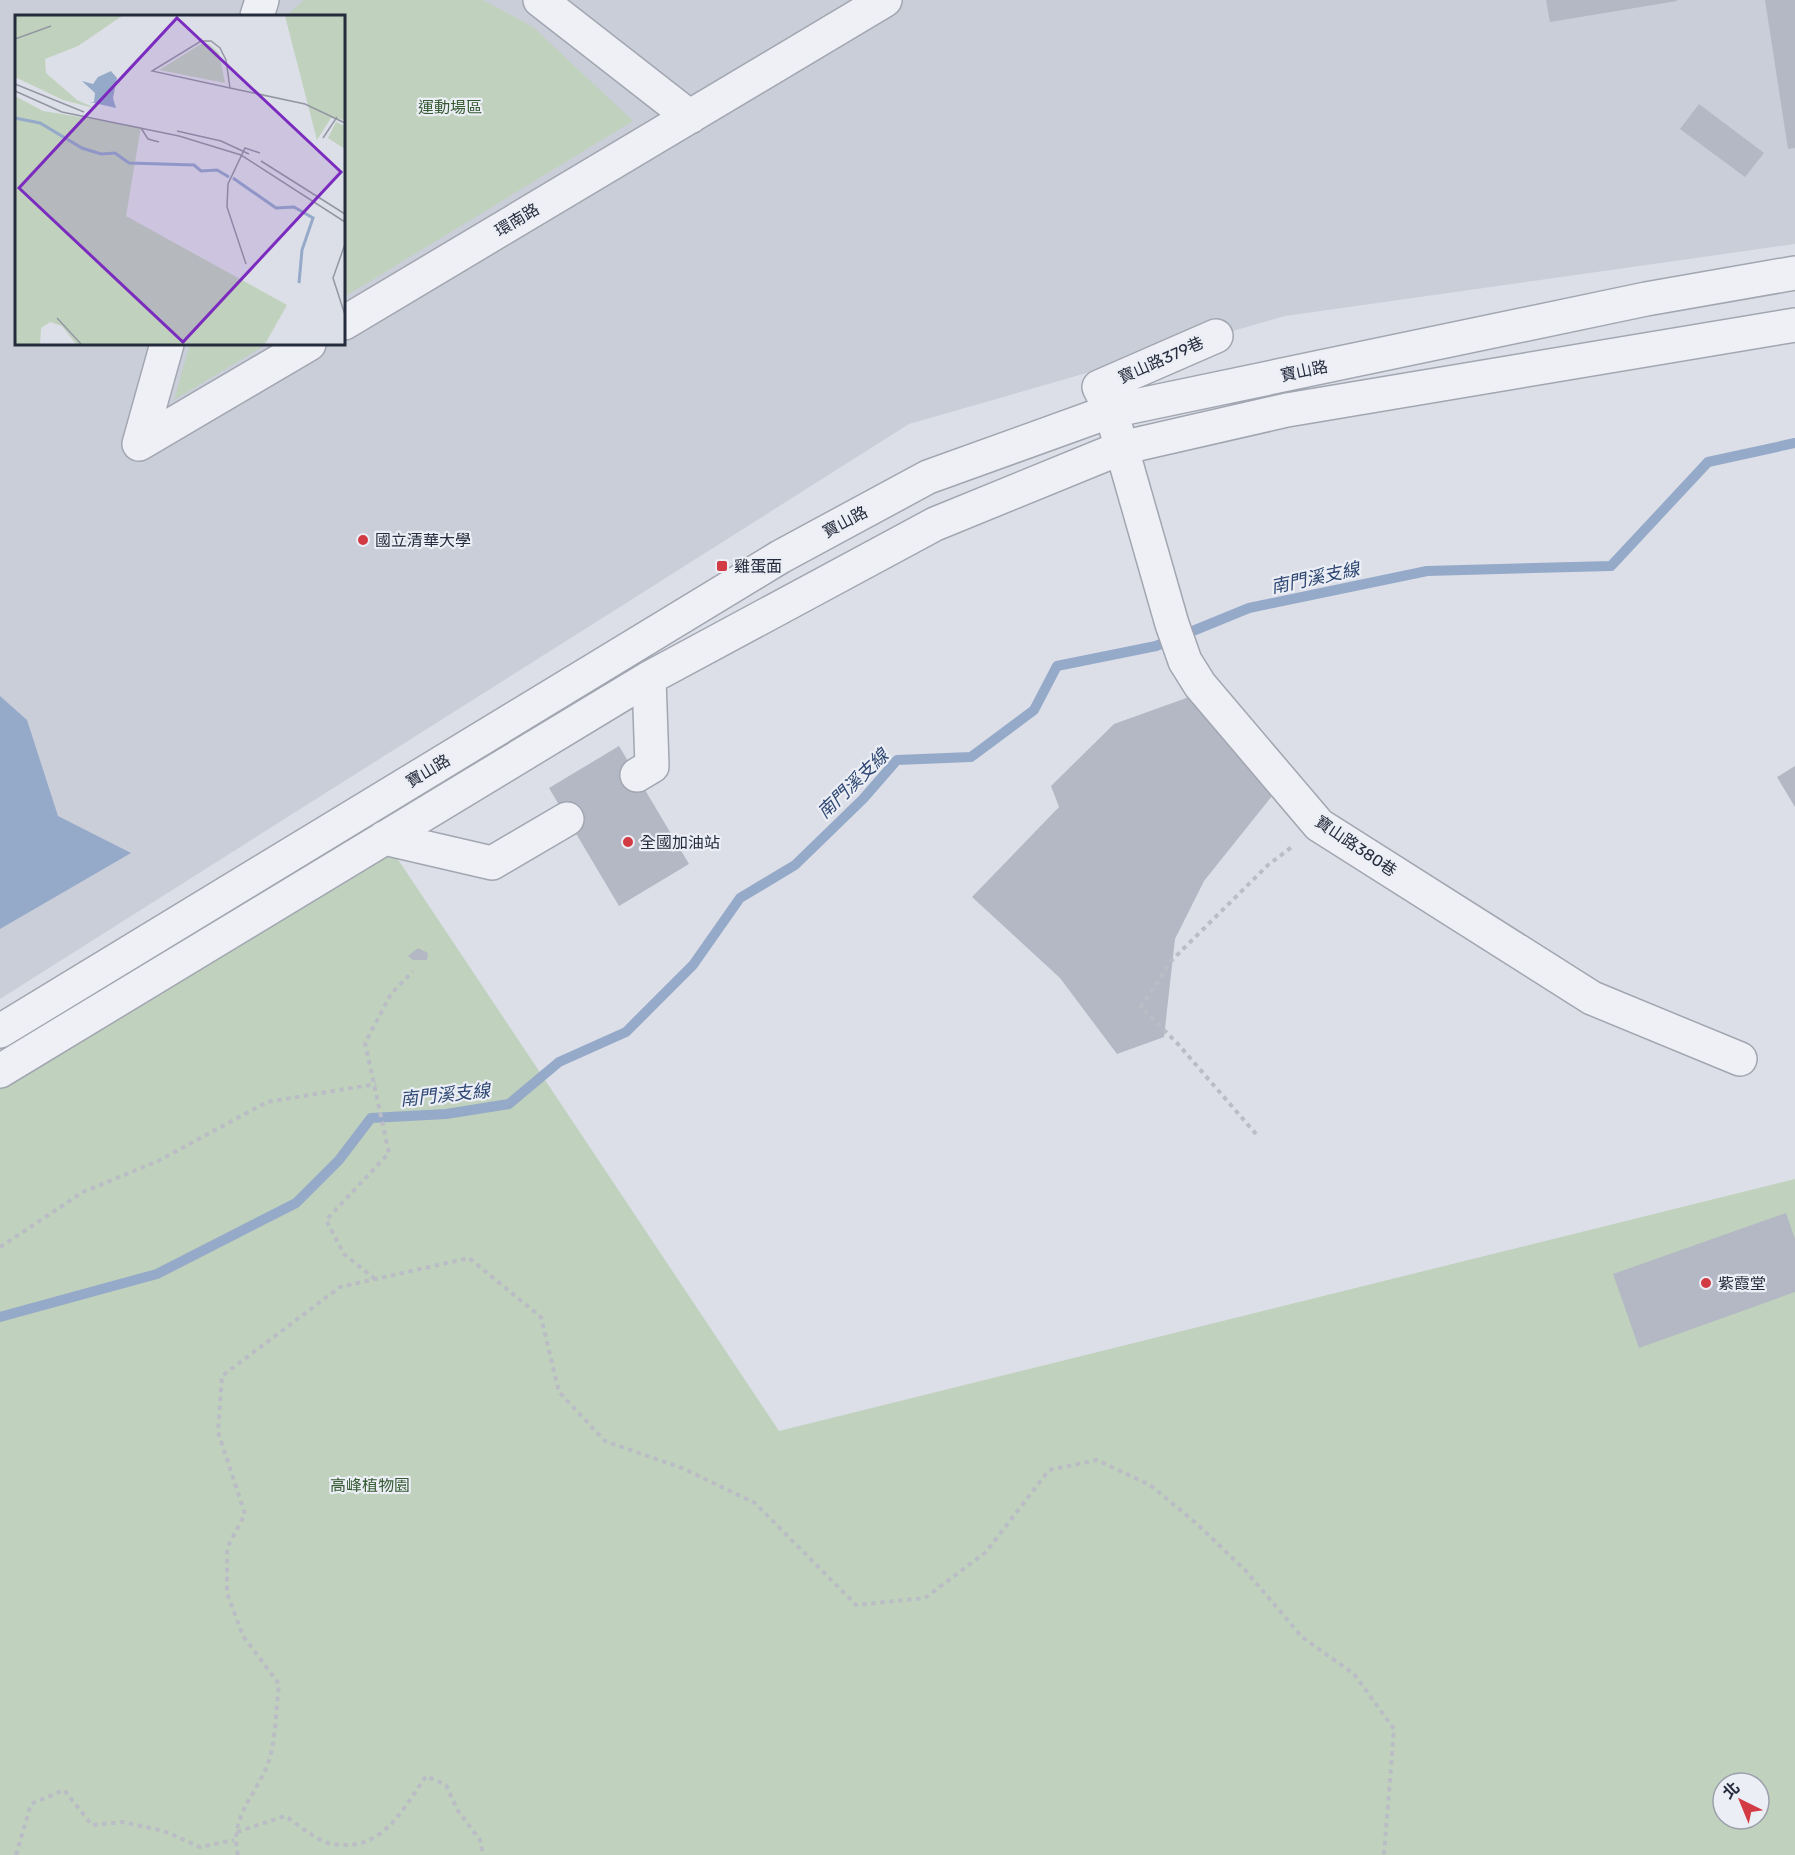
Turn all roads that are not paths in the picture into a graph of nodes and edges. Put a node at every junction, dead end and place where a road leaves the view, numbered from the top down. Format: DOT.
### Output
graph roads {
  1 [pos="262,0"];
  2 [pos="540,0"];
  3 [pos="885,0"];
  4 [pos="257,15"];
  5 [pos="690,117"];
  6 [pos="1795,273"];
  7 [pos="345,322"];
  8 [pos="1795,325"];
  9 [pos="1215,336"];
  10 [pos="167,345"];
  11 [pos="307,345"];
  12 [pos="1111,411"];
  13 [pos="1121,448"];
  14 [pos="649,678"];
  15 [pos="637,775"];
  16 [pos="567,819"];
  17 [pos="384,838"];
  18 [pos="0,1030"];
  19 [pos="1740,1059"];
  20 [pos="0,1071"];
  1 -- 4 [label="street"];
  2 -- 5 [label="street"];
  3 -- 5 [label="street, 環南路"];
  5 -- 7 [label="street, 環南路"];
  6 -- 12 [label="street, 寶山路"];
  8 -- 13 [label="street"];
  9 -- 12 [label="street, 寶山路379巷"];
  10 -- 11 [label="street"];
  12 -- 13 [label="street, 寶山路380巷"];
  12 -- 18 [label="street, 寶山路"];
  13 -- 14 [label="street"];
  13 -- 19 [label="street, 寶山路380巷"];
  14 -- 15 [label="street"];
  14 -- 17 [label="street"];
  16 -- 17 [label="street"];
  17 -- 20 [label="street"];
}
